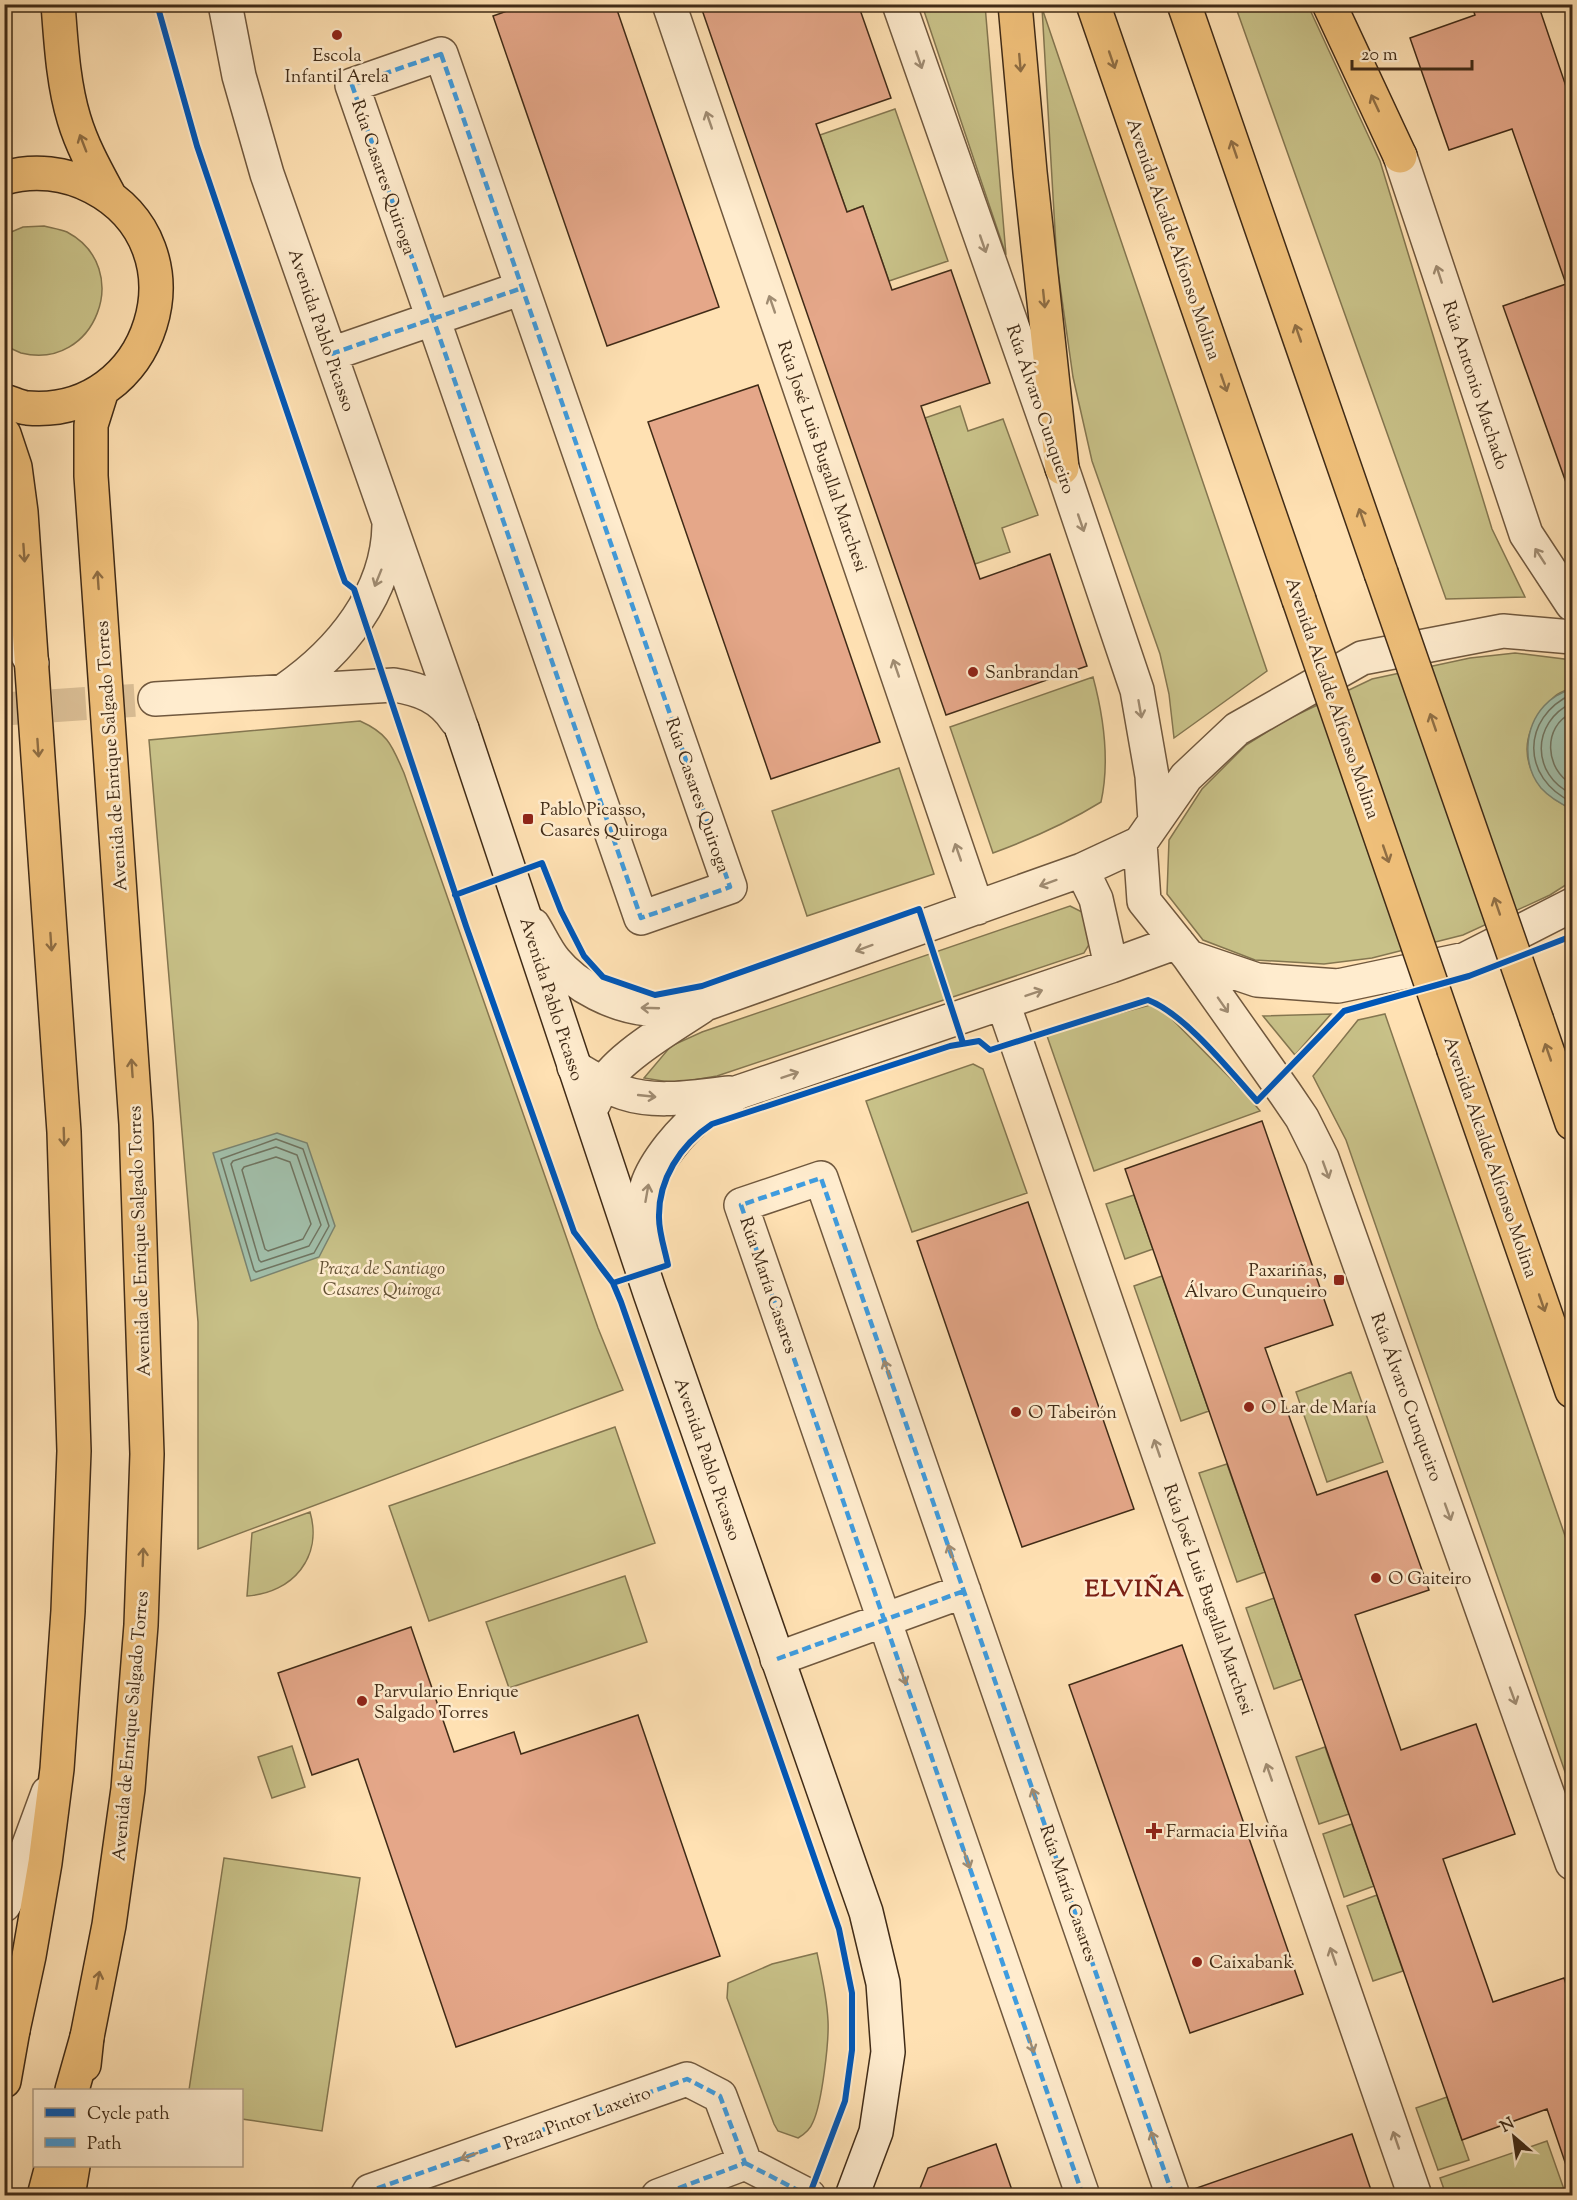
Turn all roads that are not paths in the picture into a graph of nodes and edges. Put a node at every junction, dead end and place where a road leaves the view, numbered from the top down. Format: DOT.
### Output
graph roads {
  1 [pos="58,4"];
  2 [pos="225,4"];
  3 [pos="669,4"];
  4 [pos="899,4"];
  5 [pos="1015,4"];
  6 [pos="1092,4"];
  7 [pos="1184,4"];
  8 [pos="1329,4"];
  9 [pos="1400,156"];
  10 [pos="4,178"];
  11 [pos="109,195"];
  12 [pos="522,288"];
  13 [pos="434,318"];
  14 [pos="331,354"];
  15 [pos="102,390"];
  16 [pos="4,402"];
  17 [pos="4,434"];
  18 [pos="1062,468"];
  19 [pos="389,521"];
  20 [pos="1572,604"];
  21 [pos="4,611"];
  22 [pos="1572,637"];
  23 [pos="435,652"];
  24 [pos="32,663"];
  25 [pos="285,690"];
  26 [pos="427,692"];
  27 [pos="155,699"];
  28 [pos="462,729"];
  29 [pos="1148,832"];
  30 [pos="1082,870"];
  31 [pos="519,901"];
  32 [pos="1572,905"];
  33 [pos="977,908"];
  34 [pos="1183,950"];
  35 [pos="1111,966"];
  36 [pos="708,1003"];
  37 [pos="1003,1003"];
  38 [pos="574,1067"];
  39 [pos="602,1084"];
  40 [pos="739,1092"];
  41 [pos="589,1115"];
  42 [pos="1572,1123"];
  43 [pos="650,1293"];
  44 [pos="1572,1391"];
  45 [pos="964,1591"];
  46 [pos="884,1620"];
  47 [pos="777,1659"];
  48 [pos="57,1769"];
  49 [pos="1572,1863"];
  50 [pos="4,1905"];
  51 [pos="87,2037"];
  52 [pos="9,2040"];
  53 [pos="4,2082"];
  54 [pos="73,2089"];
  55 [pos="82,2089"];
  56 [pos="745,2163"];
  57 [pos="52,2167"];
  58 [pos="73,2167"];
  59 [pos="44,2196"];
  60 [pos="68,2196"];
  61 [pos="367,2196"];
  62 [pos="658,2196"];
  63 [pos="809,2196"];
  64 [pos="852,2196"];
  65 [pos="1083,2196"];
  66 [pos="1173,2196"];
  67 [pos="1415,2196"];
  11 -- 1 [label="main road, one-way"];
  2 -- 14 [label="street, Avenida Pablo Picasso"];
  33 -- 3 [label="street, Rúa José Luis Bugallal Marchesi, one-way"];
  4 -- 18 [label="street, Rúa Álvaro Cunqueiro, one-way"];
  5 -- 18 [label="main road, one-way"];
  6 -- 44 [label="main road, Avenida Alcalde Alfonso Molina, one-way, bridge"];
  42 -- 7 [label="main road, one-way, bridge"];
  9 -- 8 [label="main road, one-way"];
  20 -- 9 [label="street, Rúa Antonio Machado, one-way"];
  10 -- 11 [label="main road"];
  11 -- 15 [label="main road"];
  12 -- 13 [label="street"];
  12 -- 13 [label="street, Rúa Casares Quiroga"];
  12 -- 13 [label="street, Rúa Casares Quiroga"];
  13 -- 14 [label="street"];
  14 -- 19 [label="street, Avenida Pablo Picasso"];
  15 -- 16 [label="main road"];
  51 -- 15 [label="main road, Avenida de Enrique Salgado Torres, one-way"];
  17 -- 24 [label="main road, one-way"];
  18 -- 29 [label="street, Rúa Álvaro Cunqueiro, one-way"];
  19 -- 23 [label="street, Avenida Pablo Picasso"];
  19 -- 25 [label="street, one-way"];
  21 -- 24 [label="street"];
  22 -- 29 [label="street"];
  23 -- 26 [label="street, Avenida Pablo Picasso"];
  23 -- 28 [label="street, Avenida Pablo Picasso"];
  24 -- 48 [label="main road, one-way"];
  25 -- 26 [label="street"];
  25 -- 27 [label="street"];
  26 -- 28 [label="street, Avenida Pablo Picasso"];
  28 -- 31 [label="street, Avenida Pablo Picasso"];
  29 -- 30 [label="street"];
  29 -- 34 [label="street, Rúa Álvaro Cunqueiro"];
  30 -- 33 [label="street, one-way"];
  30 -- 35 [label="street"];
  36 -- 31 [label="street, one-way"];
  31 -- 38 [label="street, Avenida Pablo Picasso"];
  32 -- 34 [label="street"];
  33 -- 36 [label="street, one-way"];
  34 -- 35 [label="street"];
  34 -- 49 [label="street, Rúa Álvaro Cunqueiro, one-way"];
  37 -- 35 [label="street, one-way"];
  36 -- 39 [label="street"];
  40 -- 37 [label="street, one-way"];
  67 -- 37 [label="street, Rúa José Luis Bugallal Marchesi, one-way"];
  38 -- 39 [label="street"];
  38 -- 41 [label="street, Avenida Pablo Picasso"];
  39 -- 40 [label="street, one-way"];
  39 -- 41 [label="street"];
  43 -- 40 [label="street, one-way"];
  41 -- 43 [label="street, Avenida Pablo Picasso"];
  43 -- 47 [label="street, Avenida Pablo Picasso"];
  45 -- 46 [label="street"];
  45 -- 46 [label="street, Rúa María Casares, one-way"];
  66 -- 45 [label="street, Rúa María Casares, one-way"];
  46 -- 47 [label="street"];
  46 -- 65 [label="street, Rúa María Casares, one-way"];
  47 -- 64 [label="street, Avenida Pablo Picasso"];
  48 -- 50 [label="street"];
  48 -- 52 [label="main road"];
  51 -- 54 [label="main road"];
  51 -- 55 [label="main road, Avenida de Enrique Salgado Torres"];
  52 -- 53 [label="main road"];
  56 -- 61 [label="street, Praza Pintor Laxeiro, one-way"];
  56 -- 62 [label="street"];
  56 -- 63 [label="street"];
  57 -- 59 [label="main road"];
  58 -- 60 [label="main road"];
}
